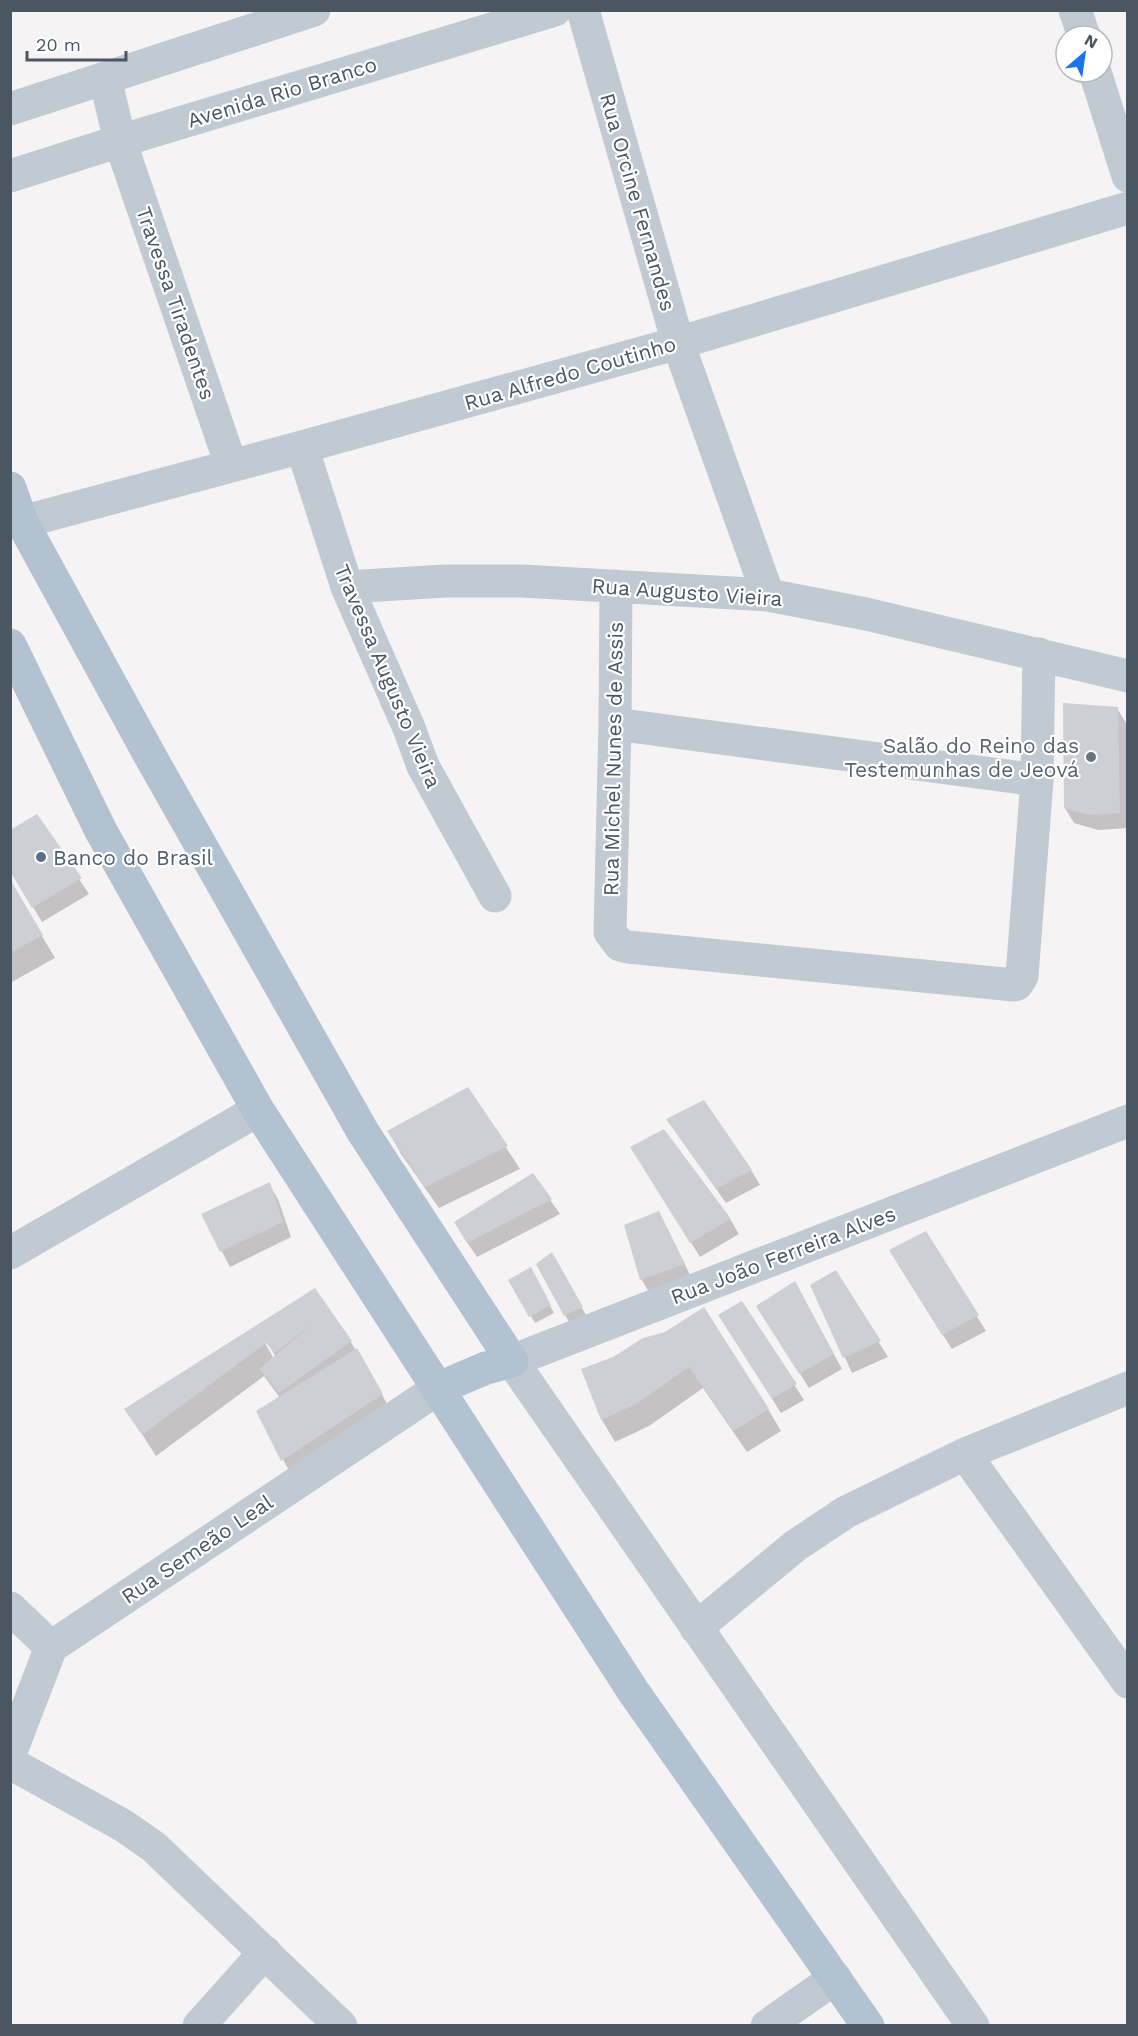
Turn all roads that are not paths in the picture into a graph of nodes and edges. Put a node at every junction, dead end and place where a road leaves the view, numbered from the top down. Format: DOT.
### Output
graph roads {
  1 [pos="314,10"];
  2 [pos="555,10"];
  3 [pos="583,10"];
  4 [pos="105,78"];
  5 [pos="1099,84"];
  6 [pos="10,110"];
  7 [pos="120,141"];
  8 [pos="10,176"];
  9 [pos="1128,176"];
  10 [pos="1128,208"];
  11 [pos="678,343"];
  12 [pos="302,447"];
  13 [pos="231,465"];
  14 [pos="10,488"];
  15 [pos="16,524"];
  16 [pos="616,586"];
  17 [pos="347,587"];
  18 [pos="768,595"];
  19 [pos="10,645"];
  20 [pos="1039,654"];
  21 [pos="1128,676"];
  22 [pos="19,687"];
  23 [pos="615,724"];
  24 [pos="1037,780"];
  25 [pos="495,896"];
  26 [pos="258,1110"];
  27 [pos="1125,1127"];
  28 [pos="10,1253"];
  29 [pos="512,1360"];
  30 [pos="1128,1388"];
  31 [pos="439,1389"];
  32 [pos="965,1454"];
  33 [pos="10,1608"];
  34 [pos="696,1628"];
  35 [pos="51,1647"];
  36 [pos="1128,1682"];
  37 [pos="10,1754"];
  38 [pos="10,1763"];
  39 [pos="265,1952"];
  40 [pos="835,1978"];
  41 [pos="199,2025"];
  42 [pos="341,2025"];
  43 [pos="767,2025"];
  44 [pos="868,2025"];
  45 [pos="974,2025"];
  1 -- 4 [label="street"];
  2 -- 7 [label="street, Avenida Rio Branco"];
  3 -- 11 [label="street, Rua Orcine Fernandes"];
  4 -- 6 [label="street"];
  4 -- 7 [label="street, Travessa Tiradentes"];
  5 -- 9 [label="street"];
  7 -- 8 [label="street, Avenida Rio Branco"];
  7 -- 13 [label="street, Travessa Tiradentes"];
  10 -- 11 [label="street, Rua Alfredo Coutinho"];
  11 -- 12 [label="street, Rua Alfredo Coutinho"];
  11 -- 18 [label="street, Rua Orcine Fernandes"];
  12 -- 13 [label="street, Rua Alfredo Coutinho"];
  12 -- 17 [label="street, Travessa Augusto Vieira"];
  13 -- 15 [label="street, Rua Alfredo Coutinho"];
  14 -- 15 [label="main road"];
  15 -- 29 [label="main road"];
  16 -- 17 [label="street, Rua Augusto Vieira"];
  16 -- 18 [label="street, Rua Augusto Vieira"];
  16 -- 23 [label="street, Rua Michel Nunes de Assis"];
  17 -- 25 [label="street, Travessa Augusto Vieira"];
  18 -- 20 [label="street, Rua Augusto Vieira"];
  19 -- 22 [label="main road"];
  20 -- 21 [label="street, Rua Augusto Vieira"];
  20 -- 24 [label="street"];
  22 -- 26 [label="main road"];
  23 -- 24 [label="street"];
  23 -- 24 [label="street, Rua Michel Nunes de Assis"];
  26 -- 28 [label="street"];
  26 -- 31 [label="main road"];
  27 -- 29 [label="street, Rua João Ferreira Alves"];
  29 -- 31 [label="main road, Rua João Ferreira Alves"];
  29 -- 34 [label="street"];
  30 -- 32 [label="street"];
  31 -- 35 [label="street, Rua Semeão Leal"];
  31 -- 40 [label="main road"];
  32 -- 34 [label="street"];
  32 -- 36 [label="street"];
  33 -- 35 [label="street"];
  34 -- 45 [label="street"];
  35 -- 37 [label="street"];
  38 -- 39 [label="street"];
  39 -- 41 [label="street"];
  39 -- 42 [label="street"];
  40 -- 43 [label="street"];
  40 -- 44 [label="main road"];
}
